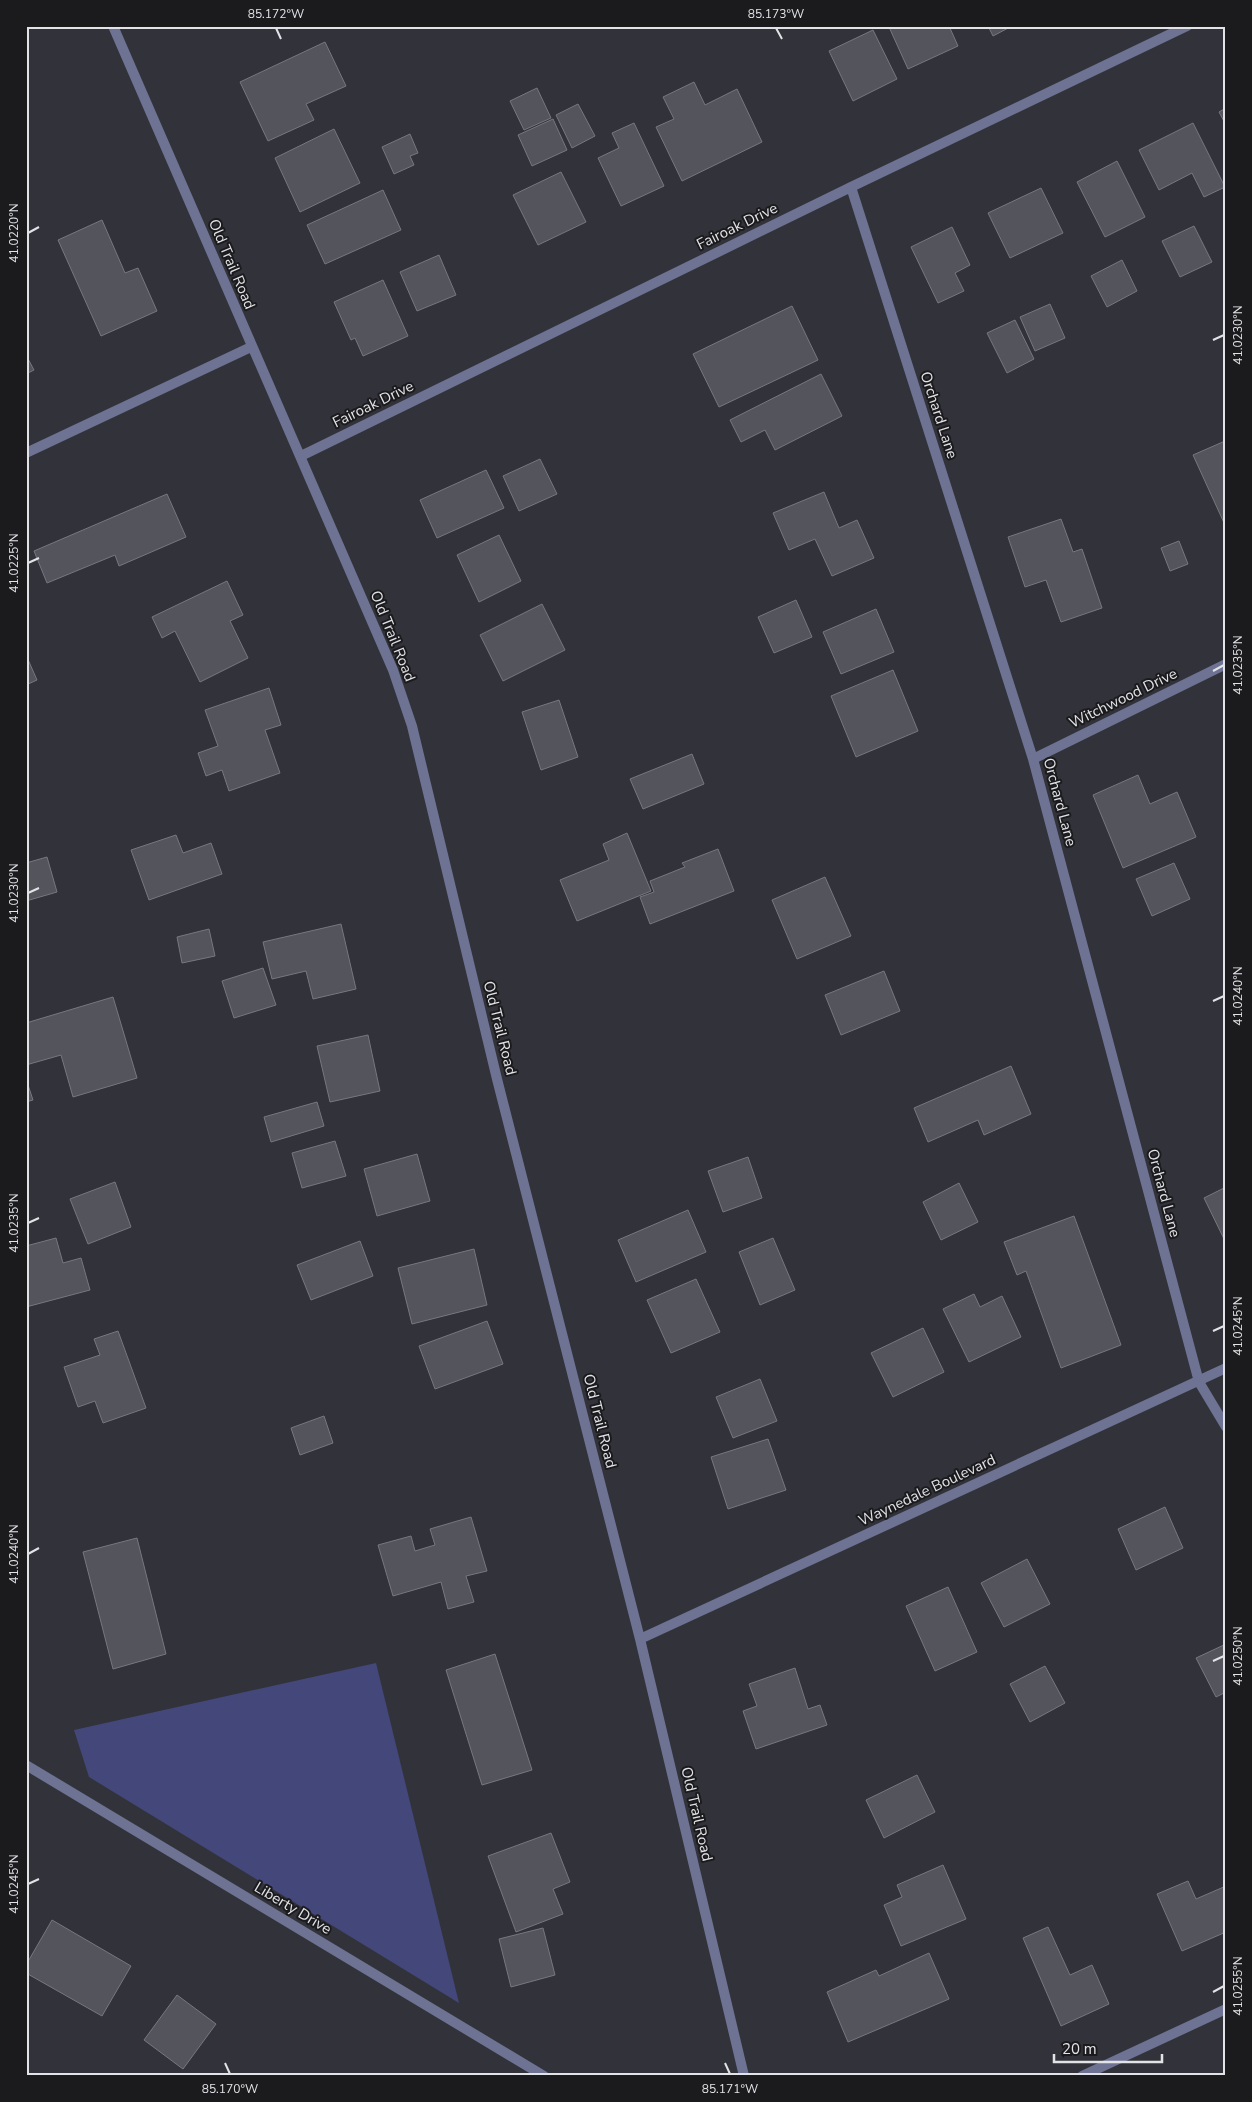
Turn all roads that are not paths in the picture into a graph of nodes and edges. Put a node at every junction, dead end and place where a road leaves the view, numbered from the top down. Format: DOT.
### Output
graph roads {
  1 [pos="113,26"];
  2 [pos="1187,26"];
  3 [pos="851,187"];
  4 [pos="251,347"];
  5 [pos="26,453"];
  6 [pos="301,456"];
  7 [pos="1226,664"];
  8 [pos="1033,759"];
  9 [pos="1226,1368"];
  10 [pos="1198,1382"];
  11 [pos="1226,1427"];
  12 [pos="640,1639"];
  13 [pos="26,1766"];
  14 [pos="1226,2009"];
  15 [pos="544,2076"];
  16 [pos="744,2076"];
  17 [pos="1082,2076"];
  1 -- 4 [label="street, Old Trail Road"];
  2 -- 3 [label="street, Fairoak Drive"];
  3 -- 6 [label="street, Fairoak Drive"];
  3 -- 8 [label="street, Orchard Lane"];
  4 -- 5 [label="street"];
  4 -- 6 [label="street, Old Trail Road"];
  6 -- 12 [label="street, Old Trail Road"];
  7 -- 8 [label="street, Witchwood Drive"];
  8 -- 10 [label="street, Orchard Lane"];
  9 -- 10 [label="street, Waynedale Boulevard"];
  10 -- 11 [label="street, Orchard Lane"];
  10 -- 12 [label="street, Waynedale Boulevard"];
  12 -- 16 [label="street, Old Trail Road"];
  13 -- 15 [label="street, Liberty Drive"];
  14 -- 17 [label="street"];
}
